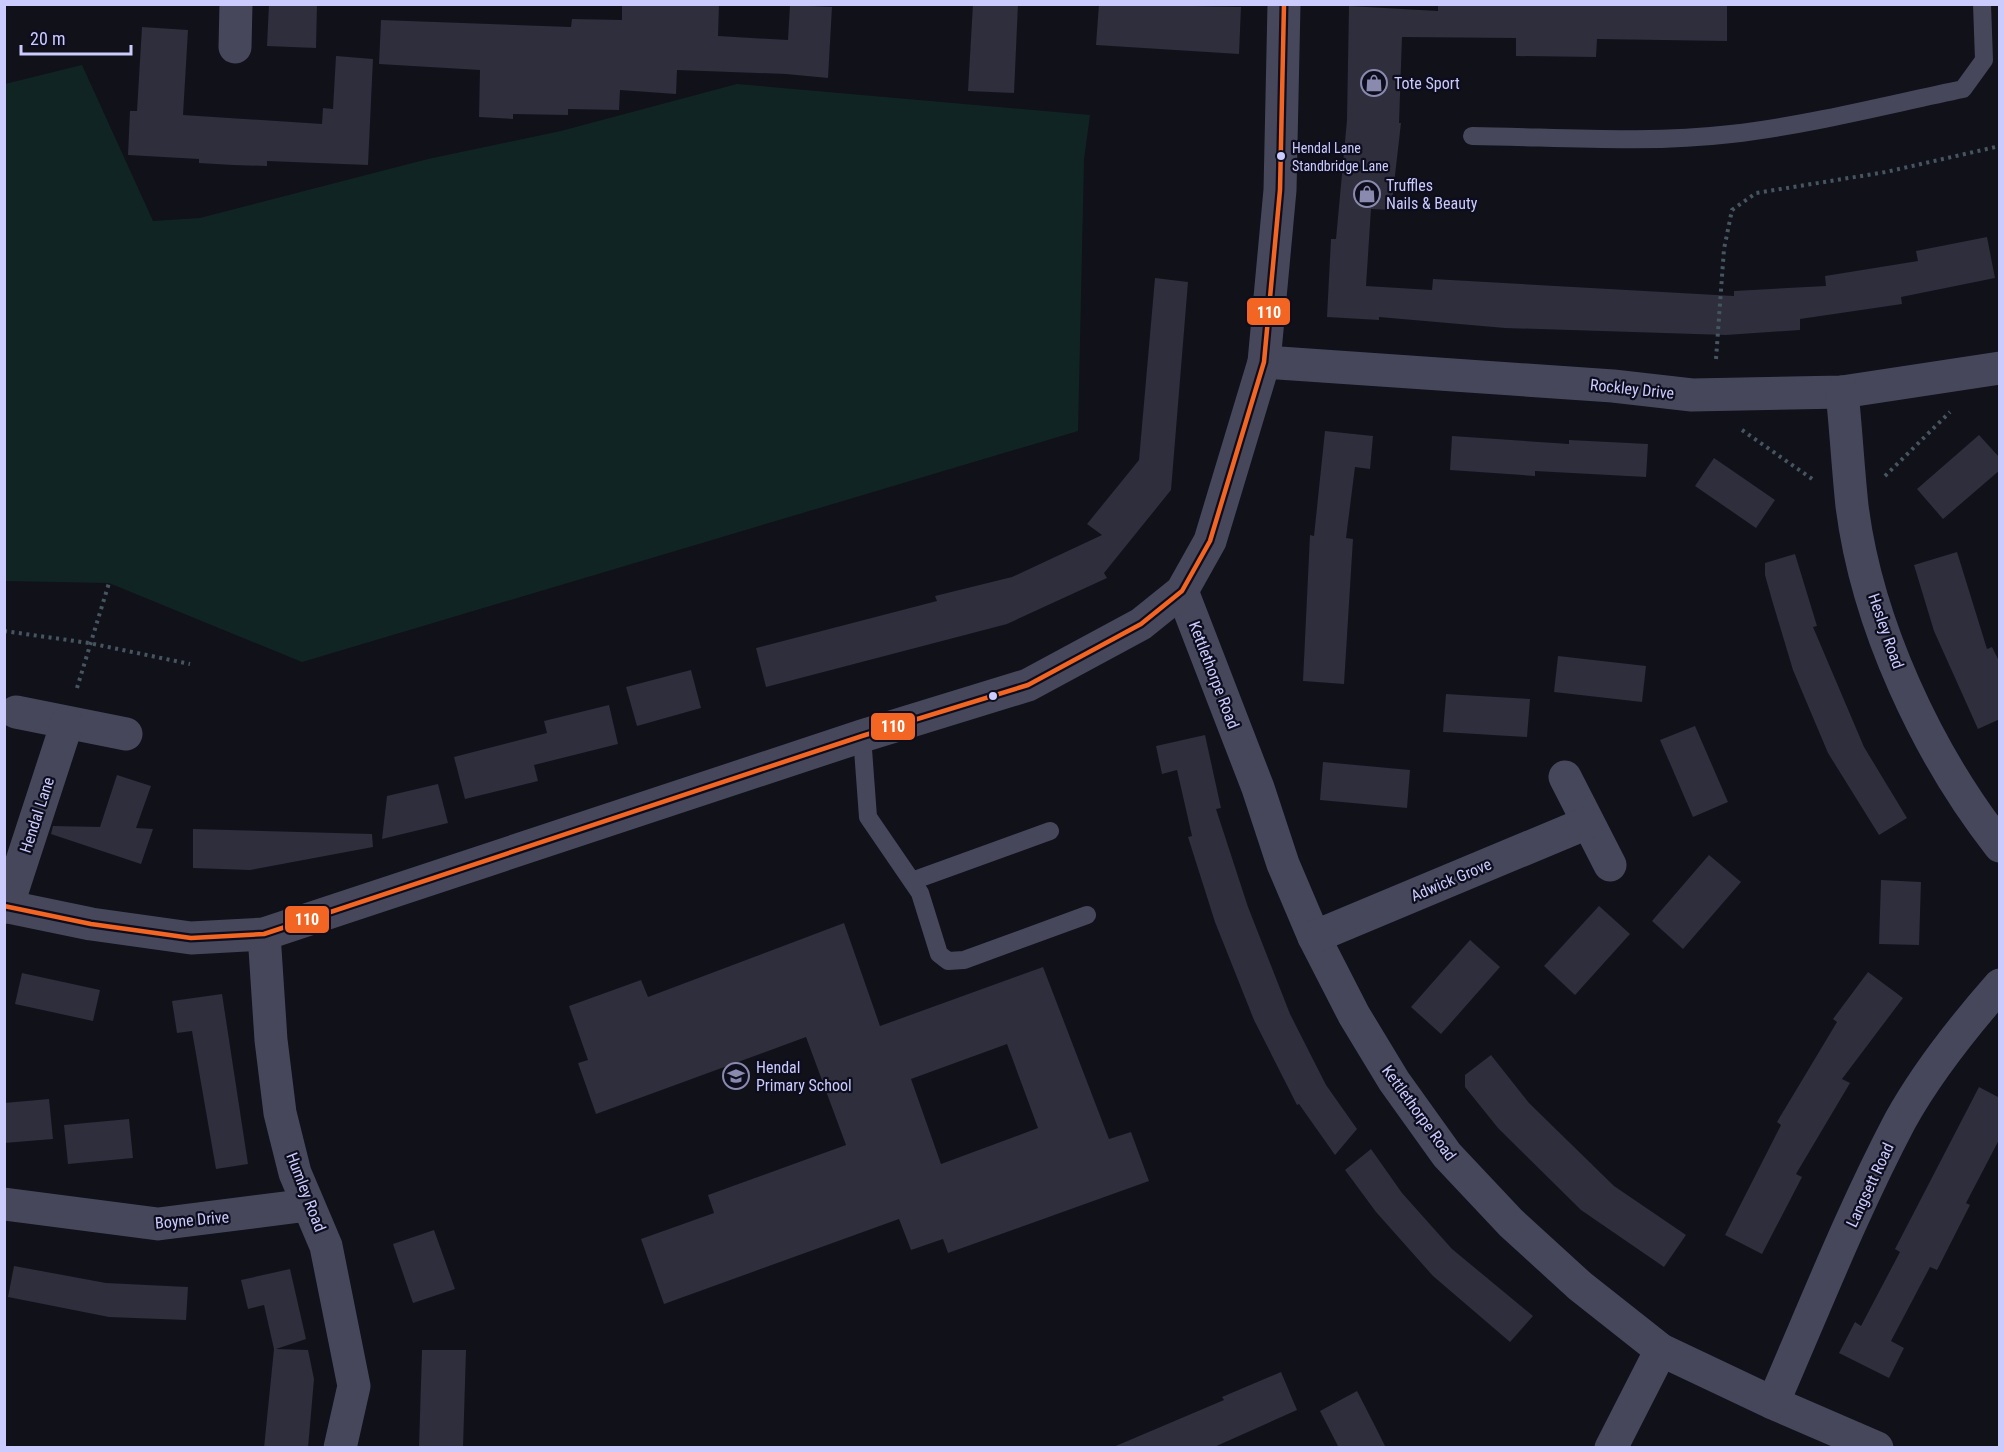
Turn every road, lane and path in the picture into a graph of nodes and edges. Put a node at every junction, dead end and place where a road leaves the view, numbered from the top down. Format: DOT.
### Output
graph roads {
  1 [pos="236,4"];
  2 [pos="1284,4"];
  3 [pos="1982,4"];
  4 [pos="235,47"];
  5 [pos="1472,136"];
  6 [pos="2000,146"];
  7 [pos="1264,362"];
  8 [pos="2000,368"];
  9 [pos="1842,392"];
  10 [pos="1713,395"];
  11 [pos="109,583"];
  12 [pos="1182,591"];
  13 [pos="4,631"];
  14 [pos="89,643"];
  15 [pos="190,664"];
  16 [pos="16,712"];
  17 [pos="67,723"];
  18 [pos="126,734"];
  19 [pos="862,736"];
  20 [pos="1565,777"];
  21 [pos="1587,823"];
  22 [pos="1050,831"];
  23 [pos="2000,846"];
  24 [pos="1610,865"];
  25 [pos="912,881"];
  26 [pos="6,906"];
  27 [pos="1087,915"];
  28 [pos="264,934"];
  29 [pos="1314,937"];
  30 [pos="1997,993"];
  31 [pos="4,1204"];
  32 [pos="308,1205"];
  33 [pos="1661,1350"];
  34 [pos="1773,1403"];
  35 [pos="340,1448"];
  36 [pos="1611,1448"];
  37 [pos="1877,1448"];
  1 -- 4 [label="street"];
  2 -- 7 [label="street, Hendal Lane"];
  3 -- 5 [label="lane"];
  6 -- 10 [label="path"];
  7 -- 10 [label="street, Rockley Drive"];
  7 -- 12 [label="street, Hendal Lane"];
  8 -- 9 [label="street, Rockley Drive"];
  9 -- 10 [label="street, Rockley Drive"];
  9 -- 23 [label="street, Hesley Road"];
  11 -- 14 [label="path"];
  12 -- 19 [label="street, Hendal Lane"];
  12 -- 29 [label="street, Kettlethorpe Road"];
  13 -- 14 [label="path"];
  14 -- 15 [label="path"];
  14 -- 17 [label="path"];
  16 -- 17 [label="street"];
  17 -- 18 [label="street"];
  17 -- 26 [label="street, Hendal Lane"];
  19 -- 25 [label="lane"];
  19 -- 28 [label="street, Hendal Lane"];
  20 -- 21 [label="street"];
  21 -- 24 [label="street"];
  21 -- 29 [label="street, Adwick Grove"];
  22 -- 25 [label="lane"];
  25 -- 27 [label="lane"];
  26 -- 28 [label="street, Hendal Lane"];
  28 -- 32 [label="street, Humley Road"];
  29 -- 33 [label="street, Kettlethorpe Road"];
  30 -- 34 [label="street, Langsett Road"];
  31 -- 32 [label="street, Boyne Drive"];
  32 -- 35 [label="street, Humley Road"];
  33 -- 34 [label="street, Kettlethorpe Road"];
  33 -- 36 [label="street"];
  34 -- 37 [label="street, Kettlethorpe Road"];
}
